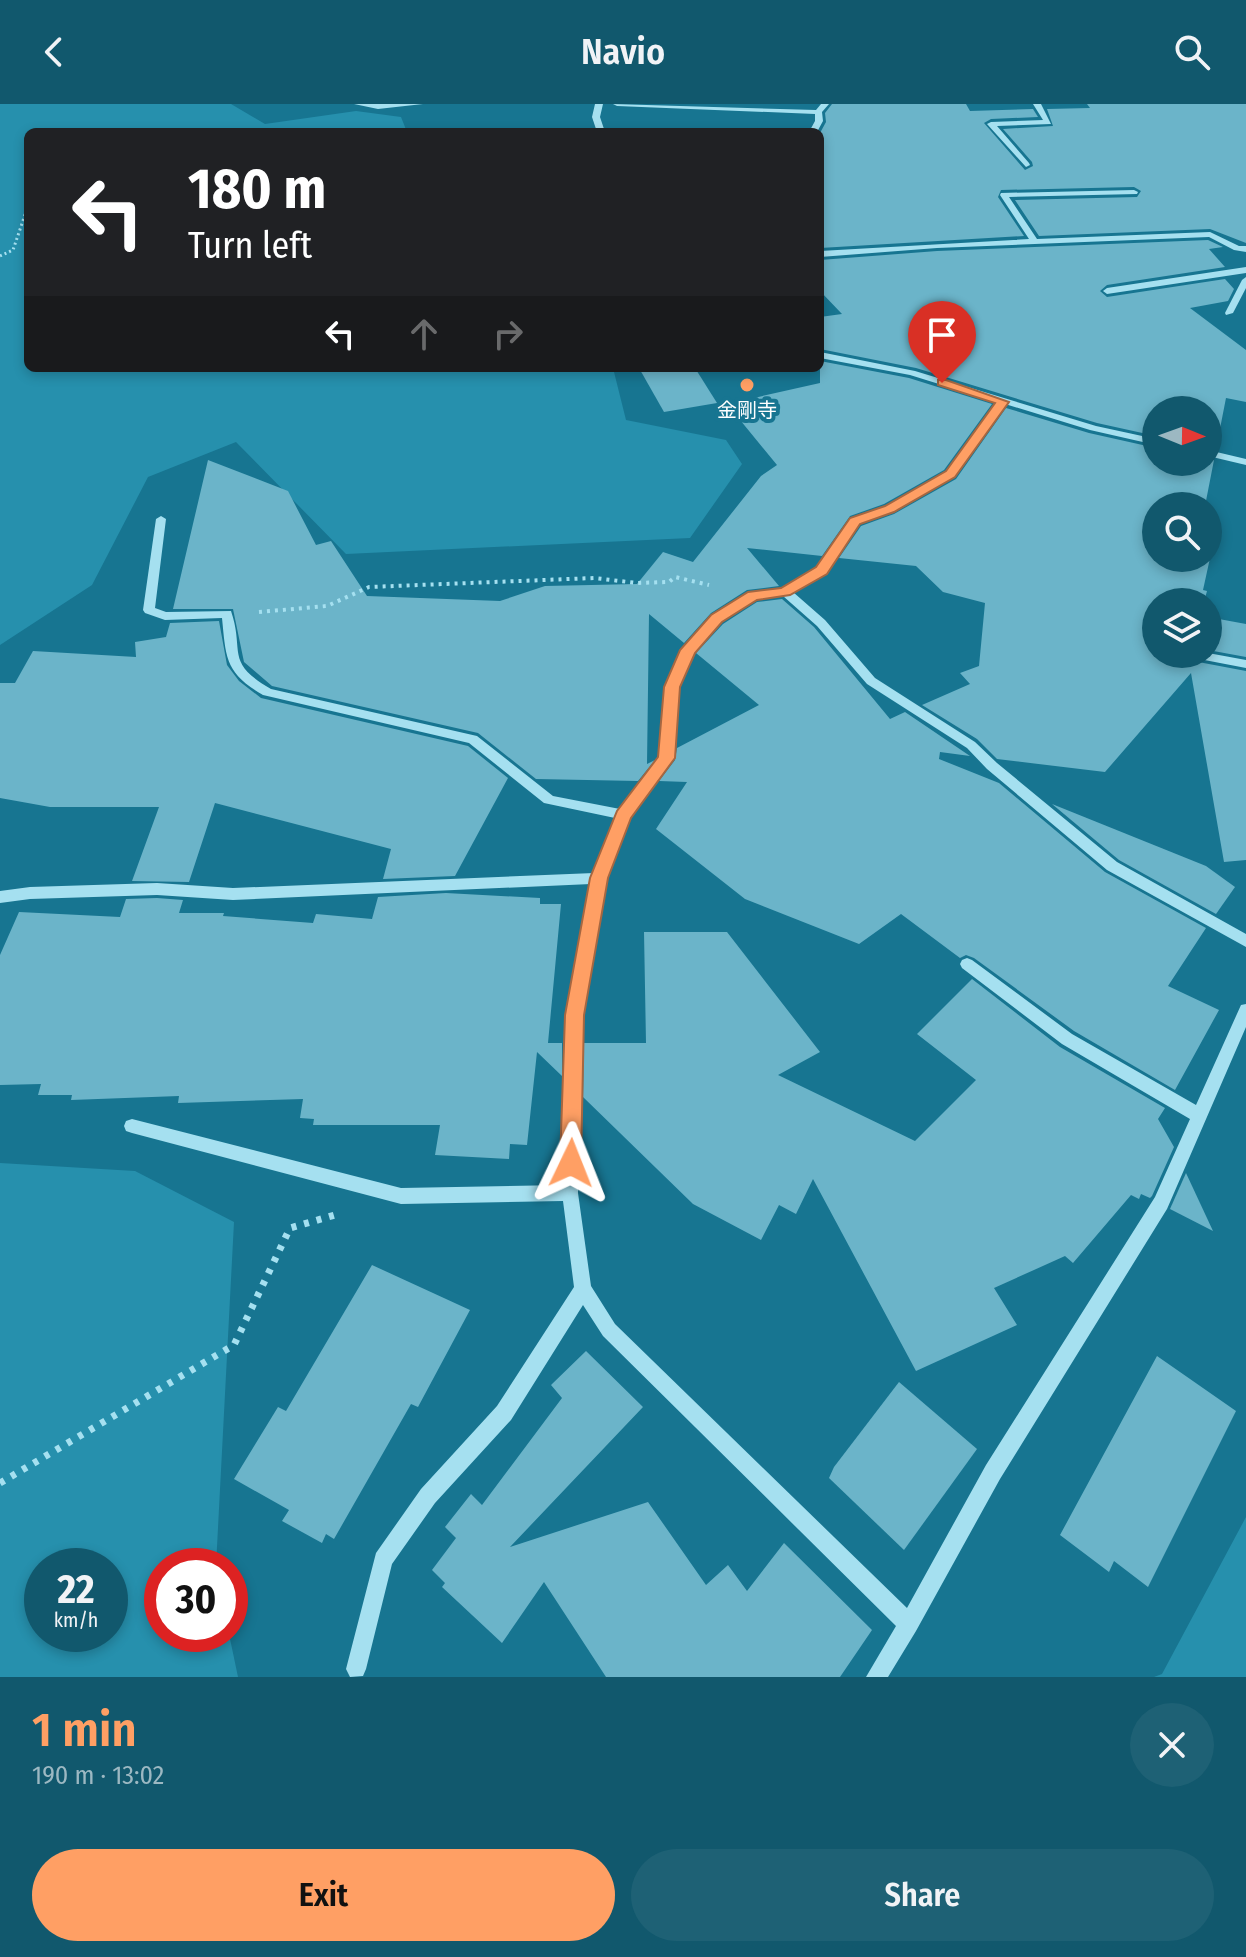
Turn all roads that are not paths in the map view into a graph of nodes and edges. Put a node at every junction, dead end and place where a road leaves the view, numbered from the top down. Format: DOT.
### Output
graph roads {
  1 [pos="358,104"];
  2 [pos="419,104"];
  3 [pos="599,104"];
  4 [pos="617,104"];
  5 [pos="825,104"];
  6 [pos="1037,104"];
  7 [pos="818,112"];
  8 [pos="600,128"];
  9 [pos="815,128"];
  10 [pos="1026,165"];
  11 [pos="1134,192"];
  12 [pos="1034,241"];
  13 [pos="1241,248"];
  14 [pos="824,254"];
  15 [pos="1246,261"];
  16 [pos="1246,270"];
  17 [pos="1246,280"];
  18 [pos="1107,291"];
  19 [pos="1229,313"];
  20 [pos="824,356"];
  21 [pos="1002,402"];
  22 [pos="1142,438"];
  23 [pos="1222,456"];
  24 [pos="1246,462"];
  25 [pos="161,519"];
  26 [pos="785,592"];
  27 [pos="1222,659"];
  28 [pos="1246,664"];
  29 [pos="623,815"];
  30 [pos="599,878"];
  31 [pos="0,897"];
  32 [pos="1246,941"];
  33 [pos="967,964"];
  34 [pos="1246,1010"];
  35 [pos="1200,1116"];
  36 [pos="132,1126"];
  37 [pos="570,1193"];
  38 [pos="583,1289"];
  39 [pos="909,1624"];
  40 [pos="356,1669"];
  41 [pos="876,1677"];
  1 -- 2 [label="street"];
  3 -- 8 [label="street"];
  4 -- 7 [label="street"];
  5 -- 7 [label="street"];
  6 -- 10 [label="street"];
  7 -- 9 [label="street"];
  11 -- 12 [label="street"];
  12 -- 13 [label="street"];
  12 -- 14 [label="street"];
  13 -- 15 [label="street"];
  16 -- 18 [label="street"];
  17 -- 19 [label="street"];
  20 -- 21 [label="street"];
  21 -- 22 [label="street"];
  21 -- 26 [label="street"];
  23 -- 24 [label="street"];
  25 -- 29 [label="street"];
  26 -- 29 [label="street"];
  26 -- 32 [label="street"];
  27 -- 28 [label="street"];
  29 -- 30 [label="street"];
  30 -- 31 [label="street"];
  30 -- 37 [label="street"];
  33 -- 35 [label="street"];
  34 -- 35 [label="street"];
  35 -- 39 [label="street"];
  36 -- 37 [label="street"];
  37 -- 38 [label="street"];
  38 -- 39 [label="street"];
  38 -- 40 [label="street"];
  39 -- 41 [label="street"];
}
